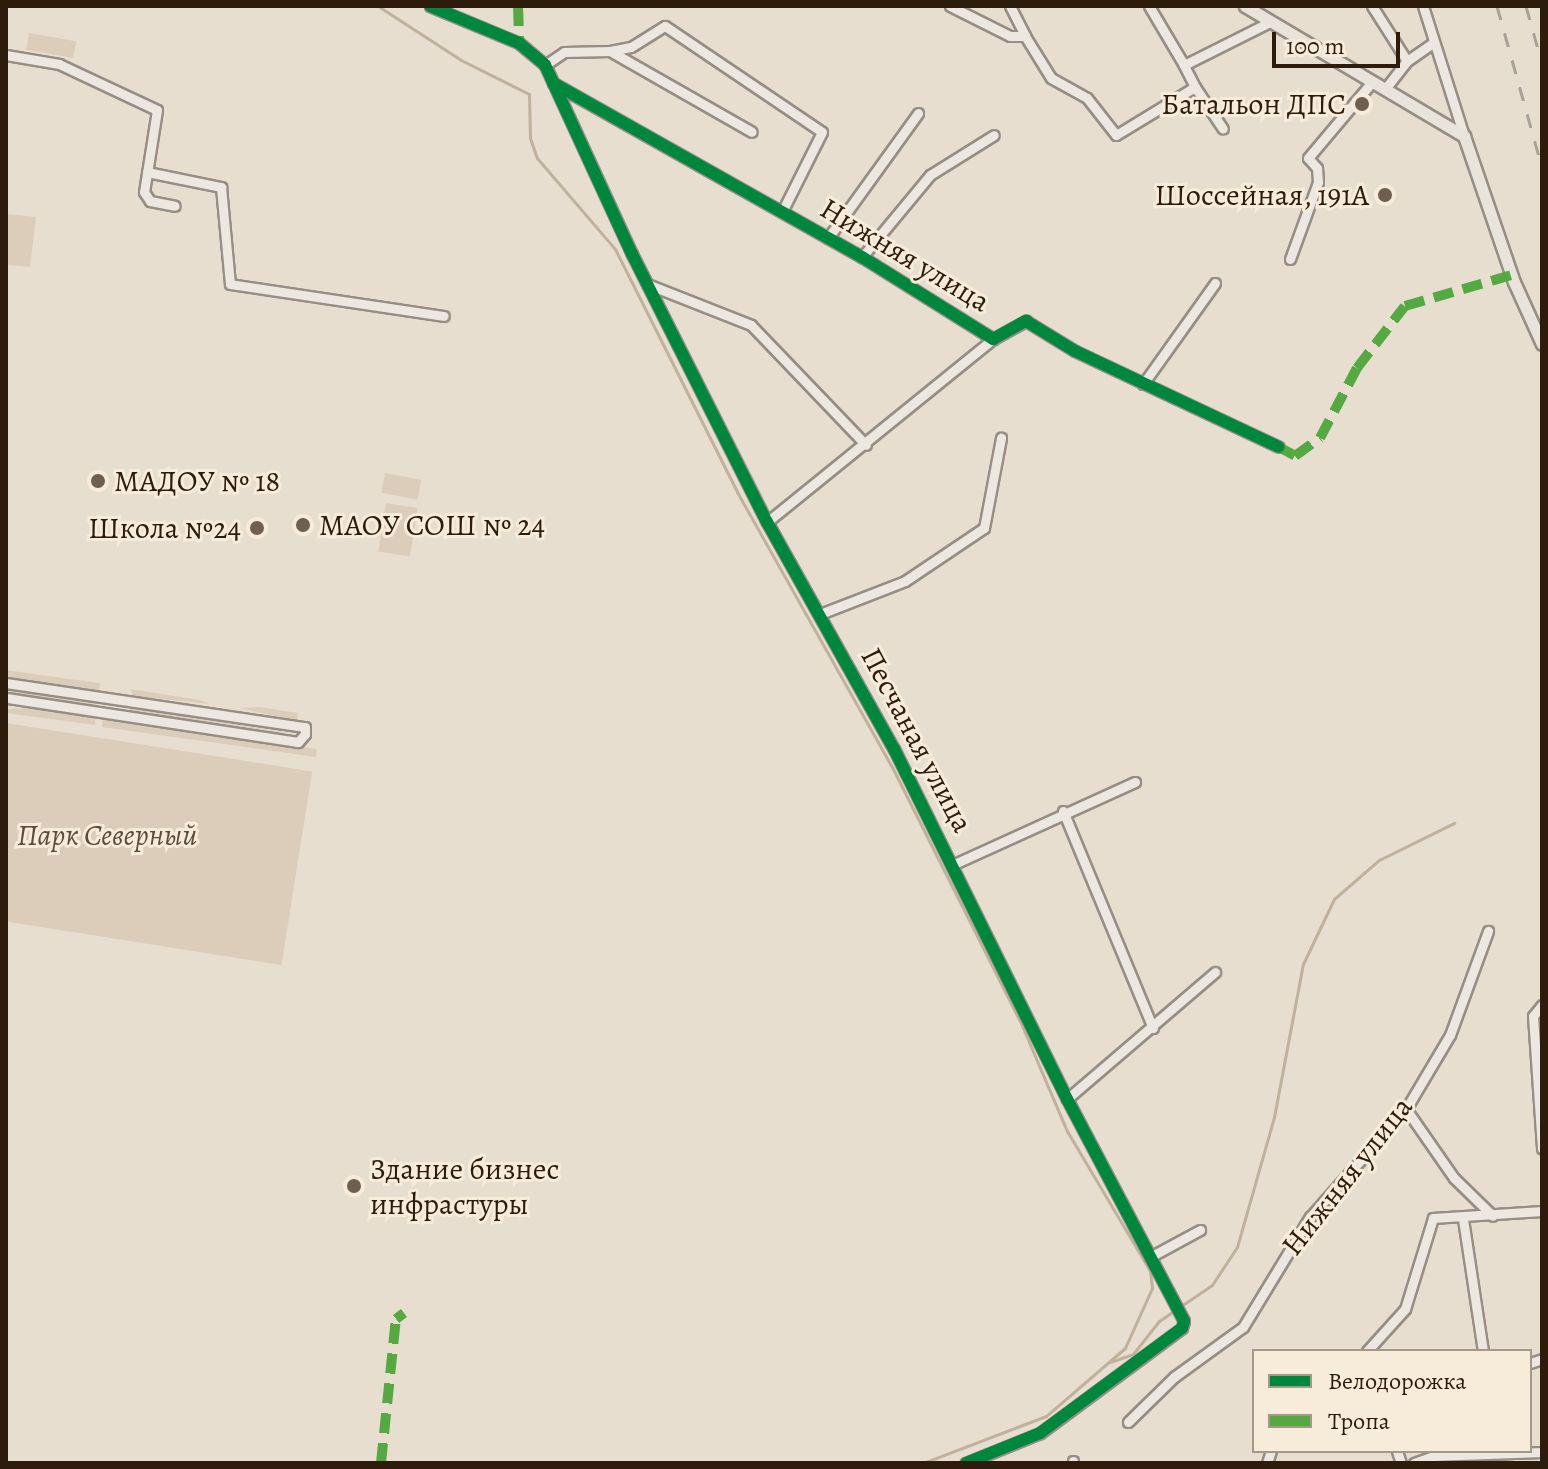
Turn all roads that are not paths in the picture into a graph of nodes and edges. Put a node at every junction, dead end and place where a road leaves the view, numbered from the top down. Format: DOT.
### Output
graph roads {
  1 [pos="430,6"];
  2 [pos="950,6"];
  3 [pos="1010,6"];
  4 [pos="1149,6"];
  5 [pos="1245,6"];
  6 [pos="1372,6"];
  7 [pos="1423,6"];
  8 [pos="1270,22"];
  9 [pos="1025,36"];
  10 [pos="1434,42"];
  11 [pos="610,51"];
  12 [pos="6,55"];
  13 [pos="1407,61"];
  14 [pos="545,65"];
  15 [pos="1184,65"];
  16 [pos="1372,82"];
  17 [pos="553,83"];
  18 [pos="1195,87"];
  19 [pos="1385,89"];
  20 [pos="918,113"];
  21 [pos="1223,129"];
  22 [pos="752,132"];
  23 [pos="994,135"];
  24 [pos="1464,136"];
  25 [pos="147,172"];
  26 [pos="175,206"];
  27 [pos="782,212"];
  28 [pos="828,238"];
  29 [pos="862,257"];
  30 [pos="1290,259"];
  31 [pos="1215,283"];
  32 [pos="647,284"];
  33 [pos="444,316"];
  34 [pos="993,339"];
  35 [pos="1542,344"];
  36 [pos="1143,384"];
  37 [pos="1001,438"];
  38 [pos="866,445"];
  39 [pos="1279,447"];
  40 [pos="767,522"];
  41 [pos="820,614"];
  42 [pos="6,683"];
  43 [pos="6,698"];
  44 [pos="119,700"];
  45 [pos="117,715"];
  46 [pos="1135,782"];
  47 [pos="1063,811"];
  48 [pos="952,865"];
  49 [pos="1488,931"];
  50 [pos="1215,972"];
  51 [pos="1542,1005"];
  52 [pos="1153,1028"];
  53 [pos="1067,1099"];
  54 [pos="1406,1109"];
  55 [pos="1542,1149"];
  56 [pos="1542,1211"];
  57 [pos="1493,1216"];
  58 [pos="1463,1219"];
  59 [pos="1200,1230"];
  60 [pos="1150,1257"];
  61 [pos="1369,1349"];
  62 [pos="1483,1349"];
  63 [pos="1128,1422"];
  64 [pos="1515,1453"];
  65 [pos="966,1463"];
  66 [pos="1414,1463"];
  1 -- 14 [label="street, Песчаная улица"];
  2 -- 9 [label="street"];
  3 -- 9 [label="street"];
  4 -- 15 [label="street"];
  5 -- 8 [label="main road"];
  6 -- 13 [label="street"];
  7 -- 10 [label="street"];
  8 -- 15 [label="street"];
  8 -- 16 [label="main road"];
  9 -- 18 [label="street"];
  10 -- 13 [label="street"];
  10 -- 24 [label="street"];
  11 -- 14 [label="street"];
  11 -- 22 [label="street"];
  11 -- 27 [label="street"];
  12 -- 25 [label="street"];
  13 -- 19 [label="street"];
  14 -- 17 [label="street, Песчаная улица"];
  15 -- 18 [label="street"];
  16 -- 19 [label="main road"];
  16 -- 30 [label="street"];
  17 -- 27 [label="street, Нижняя улица"];
  17 -- 32 [label="street, Песчаная улица"];
  18 -- 21 [label="street"];
  19 -- 24 [label="main road"];
  20 -- 28 [label="street, Нижняя улица"];
  23 -- 29 [label="street, Нижняя улица"];
  24 -- 35 [label="main road"];
  25 -- 26 [label="street"];
  25 -- 33 [label="street"];
  27 -- 28 [label="street, Нижняя улица"];
  28 -- 29 [label="street, Нижняя улица"];
  29 -- 34 [label="street, Нижняя улица"];
  31 -- 36 [label="street"];
  32 -- 38 [label="street"];
  32 -- 40 [label="street, Песчаная улица"];
  34 -- 36 [label="street, Нижняя улица"];
  34 -- 38 [label="street"];
  36 -- 39 [label="street, Нижняя улица"];
  37 -- 41 [label="street"];
  38 -- 40 [label="street"];
  40 -- 41 [label="street, Песчаная улица"];
  41 -- 48 [label="street, Песчаная улица"];
  42 -- 44 [label="street"];
  43 -- 45 [label="street"];
  44 -- 45 [label="street"];
  44 -- 45 [label="street"];
  46 -- 47 [label="street, Песчаная улица"];
  47 -- 48 [label="street, Песчаная улица"];
  47 -- 52 [label="street"];
  48 -- 53 [label="street, Песчаная улица"];
  49 -- 54 [label="street, Нижняя улица"];
  50 -- 52 [label="street"];
  51 -- 55 [label="street"];
  52 -- 53 [label="street"];
  53 -- 60 [label="street, Песчаная улица"];
  54 -- 57 [label="street"];
  54 -- 63 [label="street, Нижняя улица"];
  56 -- 57 [label="street"];
  57 -- 58 [label="street"];
  58 -- 61 [label="street"];
  58 -- 62 [label="street"];
  59 -- 60 [label="street"];
  60 -- 65 [label="street, Песчаная улица"];
  64 -- 66 [label="street"];
}
